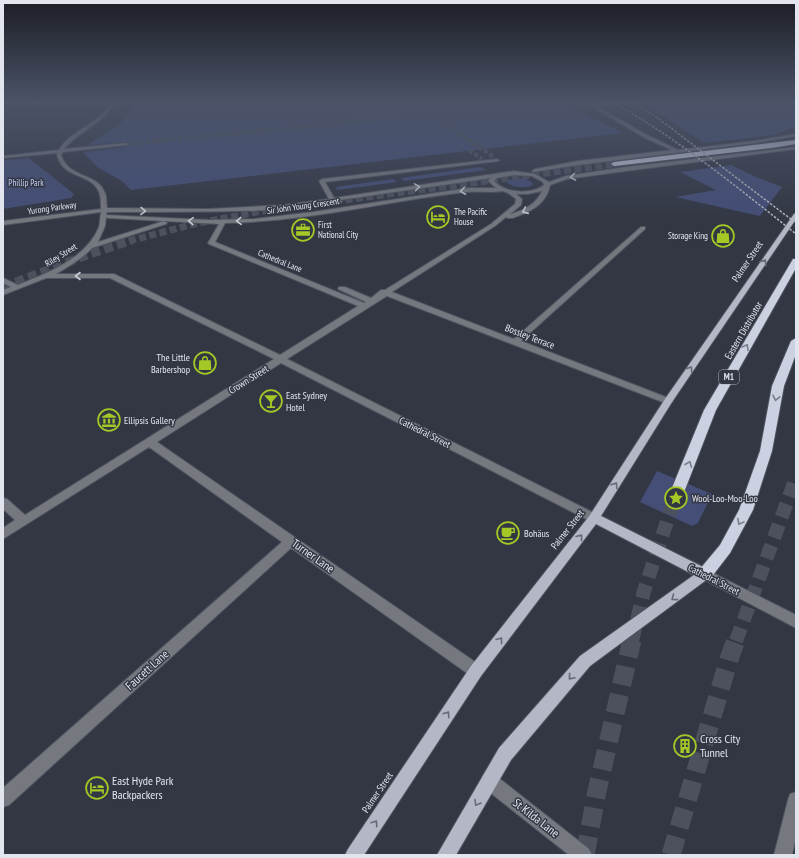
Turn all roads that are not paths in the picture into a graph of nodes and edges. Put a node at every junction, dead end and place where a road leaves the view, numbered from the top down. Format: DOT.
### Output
graph roads {
  1 [pos="71,141"];
  2 [pos="656,141"];
  3 [pos="768,141"];
  4 [pos="796,142"];
  5 [pos="126,144"];
  6 [pos="796,148"];
  7 [pos="677,151"];
  8 [pos="60,152"];
  9 [pos="772,152"];
  10 [pos="793,155"];
  11 [pos="3,157"];
  12 [pos="483,160"];
  13 [pos="502,164"];
  14 [pos="614,164"];
  15 [pos="491,165"];
  16 [pos="508,168"];
  17 [pos="576,169"];
  18 [pos="584,169"];
  19 [pos="626,169"];
  20 [pos="535,171"];
  21 [pos="499,173"];
  22 [pos="517,173"];
  23 [pos="547,185"];
  24 [pos="502,190"];
  25 [pos="510,192"];
  26 [pos="429,196"];
  27 [pos="333,201"];
  28 [pos="104,213"];
  29 [pos="796,215"];
  30 [pos="174,220"];
  31 [pos="223,222"];
  32 [pos="3,223"];
  33 [pos="493,225"];
  34 [pos="644,228"];
  35 [pos="214,238"];
  36 [pos="91,246"];
  37 [pos="796,261"];
  38 [pos="46,276"];
  39 [pos="3,280"];
  40 [pos="17,287"];
  41 [pos="384,292"];
  42 [pos="3,293"];
  43 [pos="371,301"];
  44 [pos="364,306"];
  45 [pos="796,341"];
  46 [pos="515,342"];
  47 [pos="280,359"];
  48 [pos="668,401"];
  49 [pos="149,442"];
  50 [pos="674,500"];
  51 [pos="3,502"];
  52 [pos="594,518"];
  53 [pos="24,521"];
  54 [pos="3,534"];
  55 [pos="291,541"];
  56 [pos="705,574"];
  57 [pos="796,622"];
  58 [pos="476,671"];
  59 [pos="489,781"];
  60 [pos="3,799"];
  61 [pos="796,800"];
  62 [pos="354,855"];
  63 [pos="446,855"];
  64 [pos="583,855"];
  65 [pos="783,855"];
  1 -- 8 [label="street"];
  2 -- 7 [label="street"];
  3 -- 7 [label="street"];
  4 -- 14 [label="highway"];
  5 -- 8 [label="street"];
  6 -- 9 [label="street"];
  7 -- 20 [label="street"];
  8 -- 11 [label="street"];
  8 -- 28 [label="street"];
  9 -- 10 [label="street"];
  9 -- 19 [label="street"];
  12 -- 13 [label="street"];
  12 -- 15 [label="street"];
  12 -- 27 [label="street"];
  16 -- 22 [label="street"];
  17 -- 20 [label="street"];
  18 -- 19 [label="street"];
  19 -- 23 [label="street, one-way"];
  20 -- 22 [label="street, Sir John Young Crescent"];
  21 -- 22 [label="street, Sir John Young Crescent"];
  21 -- 24 [label="street"];
  27 -- 21 [label="street, Sir John Young Crescent, one-way"];
  22 -- 23 [label="street"];
  23 -- 25 [label="street, Sir John Young Crescent"];
  23 -- 33 [label="street, Crown Street, one-way"];
  24 -- 25 [label="street, Sir John Young Crescent"];
  24 -- 26 [label="street, Sir John Young Crescent, one-way"];
  25 -- 33 [label="street, Crown Street"];
  26 -- 27 [label="street"];
  26 -- 31 [label="street, Sir John Young Crescent, one-way"];
  28 -- 27 [label="street, Sir John Young Crescent, one-way"];
  28 -- 30 [label="street, Sir John Young Crescent"];
  28 -- 32 [label="street, Yurong Parkway"];
  28 -- 36 [label="street, Riley Street"];
  48 -- 29 [label="main road, Palmer Street, one-way"];
  31 -- 30 [label="street, Sir John Young Crescent, one-way"];
  30 -- 36 [label="street"];
  31 -- 35 [label="street"];
  33 -- 41 [label="street, Crown Street"];
  34 -- 46 [label="street"];
  35 -- 43 [label="street"];
  35 -- 44 [label="street, Cathedral Lane"];
  36 -- 38 [label="street, Riley Street"];
  50 -- 37 [label="highway, Eastern Distributor / M1, one-way"];
  38 -- 40 [label="street, Riley Street"];
  47 -- 38 [label="street, Cathedral Street, one-way"];
  39 -- 40 [label="street"];
  40 -- 42 [label="street, Riley Street"];
  41 -- 43 [label="street, Crown Street"];
  41 -- 46 [label="street, Bossley Terrace"];
  43 -- 44 [label="street, Crown Street"];
  44 -- 47 [label="street, Crown Street"];
  45 -- 56 [label="highway, one-way"];
  46 -- 48 [label="street, Bossley Terrace"];
  47 -- 49 [label="street, Crown Street"];
  47 -- 52 [label="street, Cathedral Street"];
  52 -- 48 [label="main road, Palmer Street, one-way"];
  49 -- 53 [label="street, Crown Street"];
  49 -- 55 [label="street, Turner Lane"];
  51 -- 53 [label="street"];
  52 -- 56 [label="main road, Cathedral Street"];
  58 -- 52 [label="main road, Palmer Street, one-way"];
  53 -- 54 [label="street, Crown Street"];
  55 -- 58 [label="street, Turner Lane"];
  55 -- 60 [label="street, Faucett Lane"];
  56 -- 57 [label="street, Cathedral Street"];
  56 -- 59 [label="main road, one-way"];
  62 -- 58 [label="main road, Palmer Street, one-way"];
  59 -- 63 [label="main road, one-way"];
  59 -- 64 [label="street, St Kilda Lane"];
  61 -- 65 [label="street"];
}
